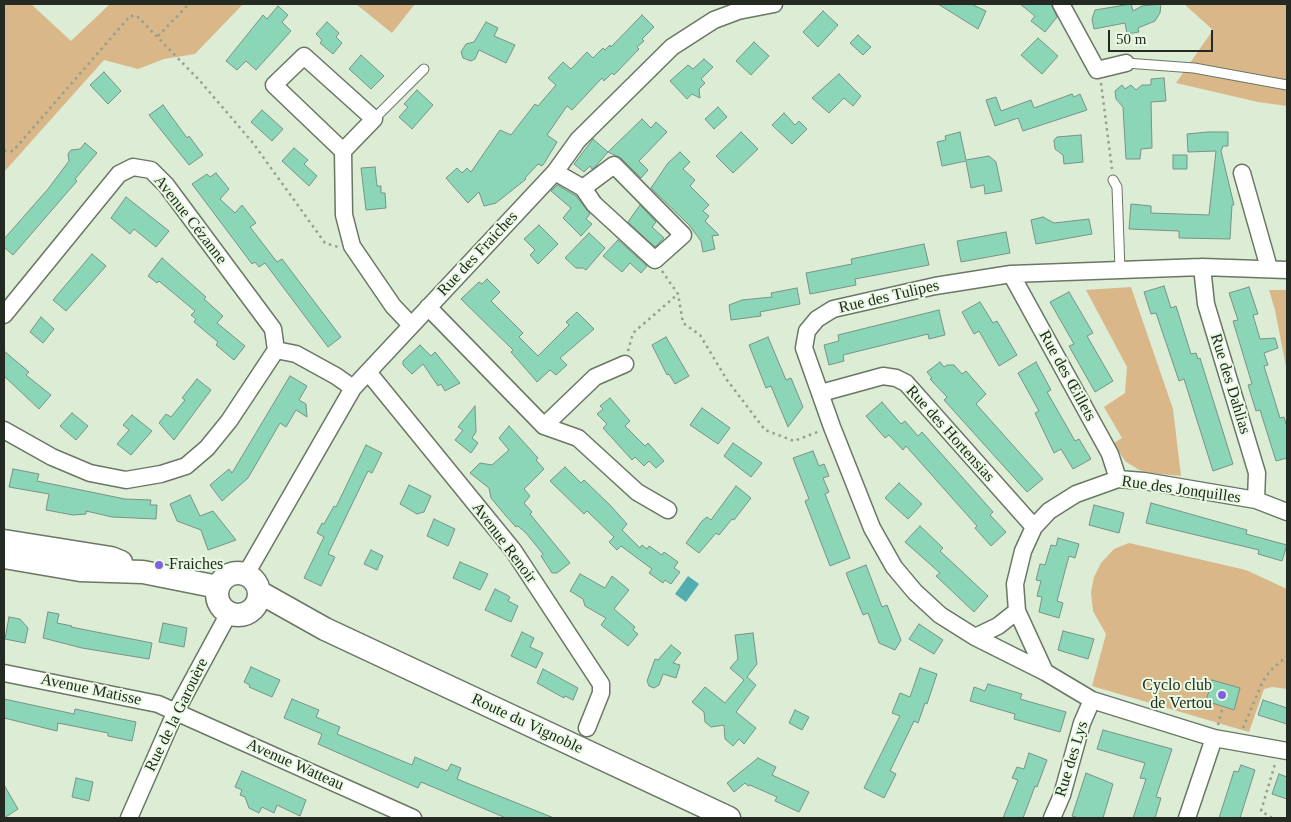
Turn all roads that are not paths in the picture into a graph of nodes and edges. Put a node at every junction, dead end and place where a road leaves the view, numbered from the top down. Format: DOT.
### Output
graph roads {
  1 [pos="774,4"];
  2 [pos="1061,4"];
  3 [pos="1126,62"];
  4 [pos="424,69"];
  5 [pos="1287,85"];
  6 [pos="374,119"];
  7 [pos="343,151"];
  8 [pos="555,172"];
  9 [pos="1242,173"];
  10 [pos="1113,180"];
  11 [pos="583,188"];
  12 [pos="1202,267"];
  13 [pos="1269,268"];
  14 [pos="1120,270"];
  15 [pos="1287,270"];
  16 [pos="1011,274"];
  17 [pos="428,307"];
  18 [pos="4,315"];
  19 [pos="411,325"];
  20 [pos="276,350"];
  21 [pos="625,364"];
  22 [pos="368,372"];
  23 [pos="353,388"];
  24 [pos="821,393"];
  25 [pos="544,426"];
  26 [pos="4,430"];
  27 [pos="1118,479"];
  28 [pos="1256,500"];
  29 [pos="668,510"];
  30 [pos="1287,512"];
  31 [pos="1034,527"];
  32 [pos="4,541"];
  33 [pos="4,557"];
  34 [pos="143,572"];
  35 [pos="246,574"];
  36 [pos="218,587"];
  37 [pos="246,605"];
  38 [pos="1017,611"];
  39 [pos="975,637"];
  40 [pos="1045,672"];
  41 [pos="4,673"];
  42 [pos="1092,700"];
  43 [pos="176,711"];
  44 [pos="587,728"];
  45 [pos="1214,738"];
  46 [pos="1282,750"];
  47 [pos="129,818"];
  48 [pos="413,818"];
  49 [pos="730,818"];
  50 [pos="1052,818"];
  51 [pos="1187,818"];
  1 -- 8 [label="street, Rue des Fraiches"];
  2 -- 3 [label="street"];
  3 -- 5 [label="lane"];
  4 -- 6 [label="lane"];
  6 -- 7 [label="street"];
  6 -- 7 [label="street"];
  7 -- 19 [label="street"];
  8 -- 11 [label="street"];
  8 -- 17 [label="street, Rue des Fraiches"];
  9 -- 13 [label="street"];
  10 -- 14 [label="lane"];
  11 -- 11 [label="street"];
  12 -- 13 [label="street, Rue des Tulipes"];
  12 -- 14 [label="street, Rue des Tulipes"];
  12 -- 28 [label="street, Rue des Dahlias"];
  13 -- 15 [label="street, Rue des Tulipes"];
  14 -- 16 [label="street, Rue des Tulipes"];
  16 -- 24 [label="street, Rue des Tulipes"];
  16 -- 27 [label="street, Rue des Œillets"];
  17 -- 19 [label="street, Rue des Fraiches"];
  17 -- 25 [label="street"];
  18 -- 20 [label="street, Avenue Cézanne"];
  19 -- 22 [label="street, Rue des Fraiches"];
  20 -- 23 [label="street"];
  20 -- 26 [label="street"];
  21 -- 25 [label="street"];
  22 -- 23 [label="street, Rue des Fraiches"];
  22 -- 44 [label="street, Avenue Renoir"];
  23 -- 35 [label="street, Rue des Fraiches"];
  24 -- 31 [label="street, Rue des Hortensias"];
  24 -- 39 [label="street, Rue des Tulipes"];
  25 -- 29 [label="street"];
  27 -- 28 [label="street, Rue des Jonquilles"];
  27 -- 31 [label="street, Rue des Jonquilles"];
  28 -- 30 [label="street, Rue des Jonquilles"];
  31 -- 38 [label="street, Rue des Jonquilles"];
  32 -- 34 [label="street"];
  33 -- 34 [label="street"];
  34 -- 36 [label="street"];
  35 -- 36 [label="street"];
  35 -- 37 [label="street"];
  36 -- 37 [label="street"];
  37 -- 43 [label="street, Rue de la Garouère"];
  37 -- 49 [label="street, Route du Vignoble"];
  38 -- 39 [label="street"];
  38 -- 40 [label="street, Rue des Jonquilles"];
  39 -- 40 [label="street, Rue des Tulipes"];
  40 -- 42 [label="street"];
  41 -- 43 [label="street, Avenue Matisse"];
  42 -- 45 [label="street"];
  42 -- 50 [label="street, Rue des Lys"];
  43 -- 47 [label="street, Rue de la Garouère"];
  43 -- 48 [label="street, Avenue Watteau"];
  45 -- 46 [label="street"];
  45 -- 51 [label="street"];
}
